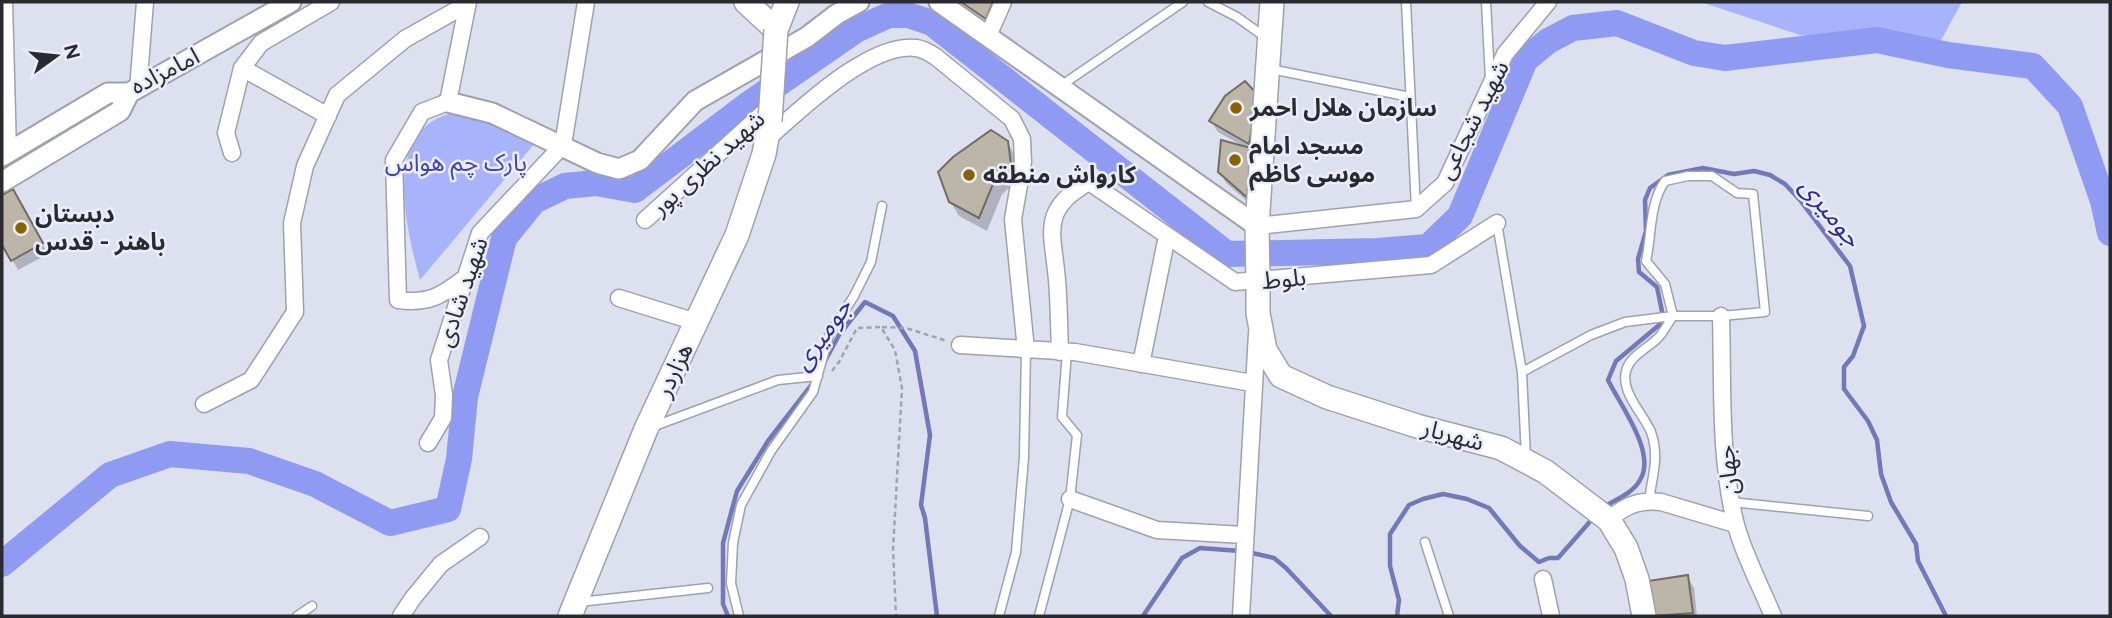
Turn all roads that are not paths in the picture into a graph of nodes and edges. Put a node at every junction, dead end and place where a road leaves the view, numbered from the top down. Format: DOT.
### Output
graph roads {
  1 [pos="145,2"];
  2 [pos="291,2"];
  3 [pos="331,2"];
  4 [pos="586,2"];
  5 [pos="746,2"];
  6 [pos="766,2"];
  7 [pos="773,2"];
  8 [pos="787,2"];
  9 [pos="859,2"];
  10 [pos="926,2"];
  11 [pos="1003,2"];
  12 [pos="1183,2"];
  13 [pos="1208,2"];
  14 [pos="1272,2"];
  15 [pos="1406,2"];
  16 [pos="1486,2"];
  17 [pos="1548,2"];
  18 [pos="3,3"];
  19 [pos="468,3"];
  20 [pos="942,4"];
  21 [pos="776,30"];
  22 [pos="988,36"];
  23 [pos="1269,41"];
  24 [pos="242,68"];
  25 [pos="1268,69"];
  26 [pos="1491,85"];
  27 [pos="1059,86"];
  28 [pos="134,91"];
  29 [pos="1410,97"];
  30 [pos="448,102"];
  31 [pos="328,116"];
  32 [pos="769,122"];
  33 [pos="5,124"];
  34 [pos="46,130"];
  35 [pos="563,145"];
  36 [pos="57,149"];
  37 [pos="232,153"];
  38 [pos="4,167"];
  39 [pos="882,206"];
  40 [pos="1416,209"];
  41 [pos="645,220"];
  42 [pos="1497,223"];
  43 [pos="1257,233"];
  44 [pos="1167,236"];
  45 [pos="466,277"];
  46 [pos="1258,281"];
  47 [pos="619,298"];
  48 [pos="1258,313"];
  49 [pos="1673,316"];
  50 [pos="1721,316"];
  51 [pos="696,322"];
  52 [pos="960,345"];
  53 [pos="1027,350"];
  54 [pos="1060,352"];
  55 [pos="1141,364"];
  56 [pos="1522,372"];
  57 [pos="818,376"];
  58 [pos="1252,383"];
  59 [pos="204,404"];
  60 [pos="646,429"];
  61 [pos="428,443"];
  62 [pos="1526,460"];
  63 [pos="1070,499"];
  64 [pos="1649,501"];
  65 [pos="1731,502"];
  66 [pos="1601,514"];
  67 [pos="1868,516"];
  68 [pos="1735,524"];
  69 [pos="1244,530"];
  70 [pos="480,537"];
  71 [pos="1425,542"];
  72 [pos="1543,579"];
  73 [pos="708,588"];
  74 [pos="312,606"];
  75 [pos="573,609"];
  76 [pos="405,610"];
  77 [pos="297,616"];
  78 [pos="422,616"];
  79 [pos="739,616"];
  80 [pos="999,616"];
  81 [pos="1039,616"];
  82 [pos="1241,616"];
  83 [pos="1449,616"];
  84 [pos="1551,616"];
  85 [pos="1644,616"];
  86 [pos="1773,616"];
  1 -- 28 [label="street"];
  2 -- 28 [label="street, امامزاده"];
  3 -- 24 [label="street"];
  4 -- 35 [label="street"];
  5 -- 21 [label="main road"];
  6 -- 21 [label="main road"];
  7 -- 21 [label="main road"];
  8 -- 21 [label="main road"];
  9 -- 35 [label="street"];
  10 -- 20 [label="street"];
  11 -- 22 [label="street"];
  12 -- 27 [label="lane"];
  13 -- 23 [label="lane"];
  14 -- 23 [label="main road, شهریار"];
  15 -- 29 [label="lane"];
  16 -- 26 [label="lane"];
  17 -- 26 [label="street, شهید شجاعی"];
  18 -- 33 [label="street"];
  19 -- 30 [label="street"];
  19 -- 31 [label="street"];
  20 -- 22 [label="street"];
  21 -- 32 [label="main road, هزاردر, bridge"];
  22 -- 27 [label="street"];
  23 -- 25 [label="main road, شهریار"];
  24 -- 31 [label="street"];
  24 -- 37 [label="street"];
  25 -- 29 [label="lane"];
  25 -- 43 [label="main road, شهریار"];
  26 -- 40 [label="street, شهید شجاعی"];
  27 -- 43 [label="street"];
  28 -- 34 [label="street, امامزاده"];
  28 -- 36 [label="street"];
  29 -- 40 [label="lane"];
  30 -- 35 [label="street"];
  30 -- 45 [label="street"];
  31 -- 59 [label="street"];
  32 -- 41 [label="street, شهید نظری پور"];
  32 -- 51 [label="main road, هزاردر"];
  32 -- 53 [label="street, شهید نظری پور"];
  33 -- 38 [label="street"];
  34 -- 36 [label="street"];
  34 -- 38 [label="street, امامزاده"];
  35 -- 45 [label="street, شهید شادی"];
  36 -- 38 [label="street"];
  39 -- 57 [label="lane"];
  40 -- 43 [label="street"];
  42 -- 46 [label="street, بلوط"];
  42 -- 56 [label="lane"];
  43 -- 46 [label="main road, شهریار"];
  44 -- 46 [label="street, بلوط"];
  44 -- 54 [label="street, بلوط"];
  44 -- 55 [label="street"];
  45 -- 61 [label="street, شهید شادی"];
  46 -- 48 [label="main road, شهریار"];
  47 -- 51 [label="street"];
  48 -- 58 [label="street"];
  48 -- 62 [label="main road, شهریار"];
  49 -- 50 [label="lane"];
  49 -- 50 [label="lane"];
  49 -- 56 [label="lane"];
  49 -- 64 [label="lane"];
  50 -- 65 [label="street, جهان"];
  51 -- 60 [label="main road, هزاردر"];
  52 -- 53 [label="street"];
  53 -- 54 [label="street"];
  53 -- 80 [label="lane"];
  54 -- 55 [label="street"];
  54 -- 63 [label="lane"];
  55 -- 58 [label="street"];
  56 -- 62 [label="lane"];
  57 -- 60 [label="lane"];
  57 -- 79 [label="lane"];
  58 -- 69 [label="street"];
  60 -- 75 [label="main road, هزاردر"];
  62 -- 66 [label="main road, شهریار"];
  63 -- 69 [label="street"];
  63 -- 81 [label="lane"];
  64 -- 66 [label="street"];
  64 -- 68 [label="street"];
  65 -- 67 [label="lane"];
  65 -- 68 [label="street, جهان"];
  66 -- 85 [label="main road, شهریار"];
  68 -- 86 [label="street, جهان"];
  69 -- 82 [label="street"];
  70 -- 76 [label="street"];
  71 -- 83 [label="lane"];
  72 -- 84 [label="street"];
  73 -- 75 [label="lane"];
  74 -- 77 [label="lane"];
  76 -- 78 [label="street"];
}
